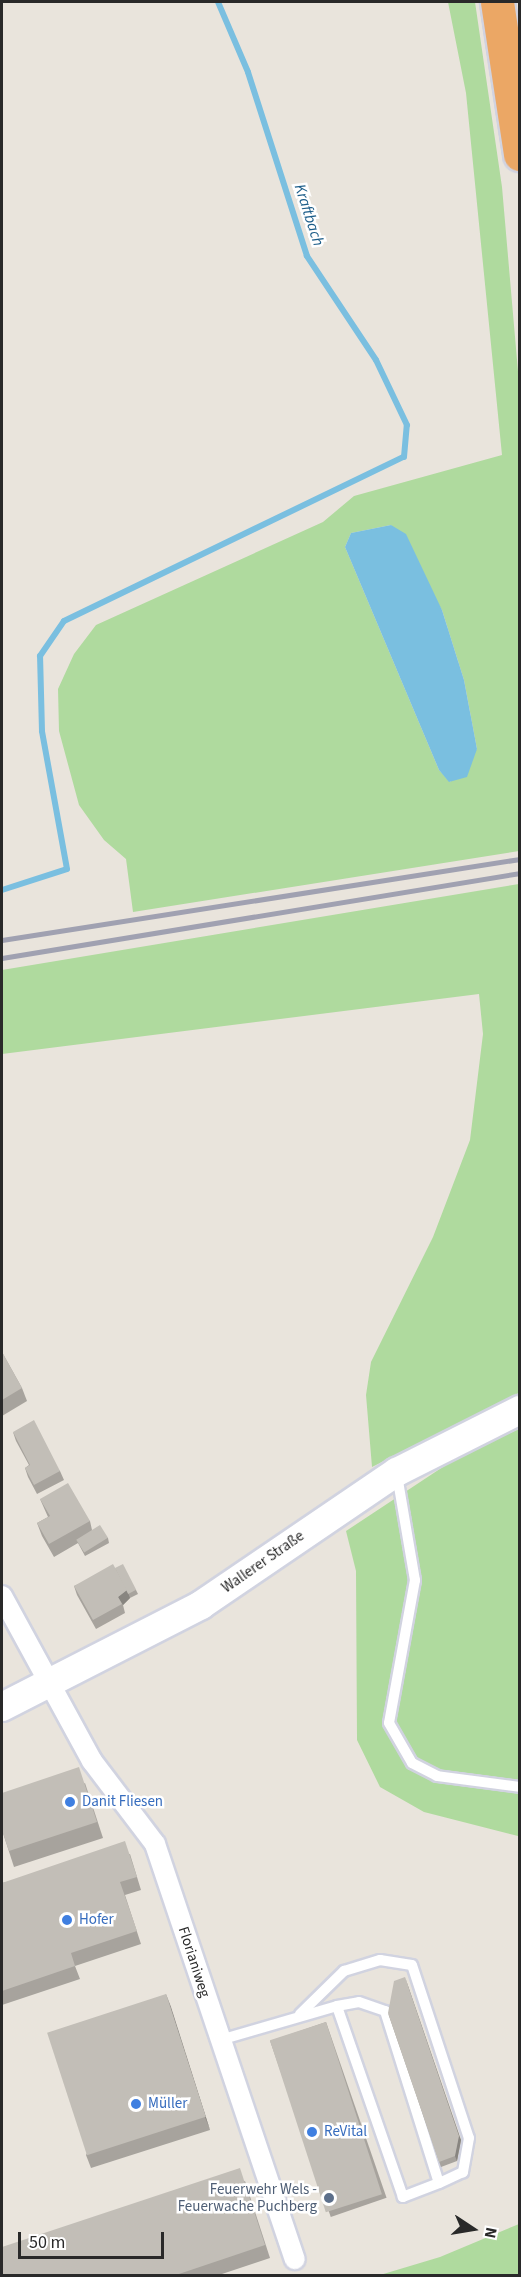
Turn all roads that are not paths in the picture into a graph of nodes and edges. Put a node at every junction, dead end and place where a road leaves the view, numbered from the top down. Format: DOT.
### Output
graph roads {
  1 [pos="498,2"];
  2 [pos="519,154"];
  3 [pos="519,1410"];
  4 [pos="397,1472"];
  5 [pos="2,1596"];
  6 [pos="52,1685"];
  7 [pos="2,1707"];
  8 [pos="519,1787"];
  9 [pos="338,2006"];
  10 [pos="299,2015"];
  11 [pos="220,2040"];
  12 [pos="439,2182"];
  13 [pos="295,2259"];
  1 -- 2 [label="highway"];
  3 -- 4 [label="street, Wallerer Straße"];
  4 -- 6 [label="street, Wallerer Straße"];
  4 -- 8 [label="lane"];
  5 -- 6 [label="street, Florianiweg"];
  6 -- 7 [label="street, Wallerer Straße"];
  6 -- 11 [label="street, Florianiweg"];
  9 -- 10 [label="lane"];
  9 -- 12 [label="lane"];
  9 -- 12 [label="lane"];
  10 -- 11 [label="lane"];
  10 -- 12 [label="lane"];
  11 -- 13 [label="street, Florianiweg"];
}
